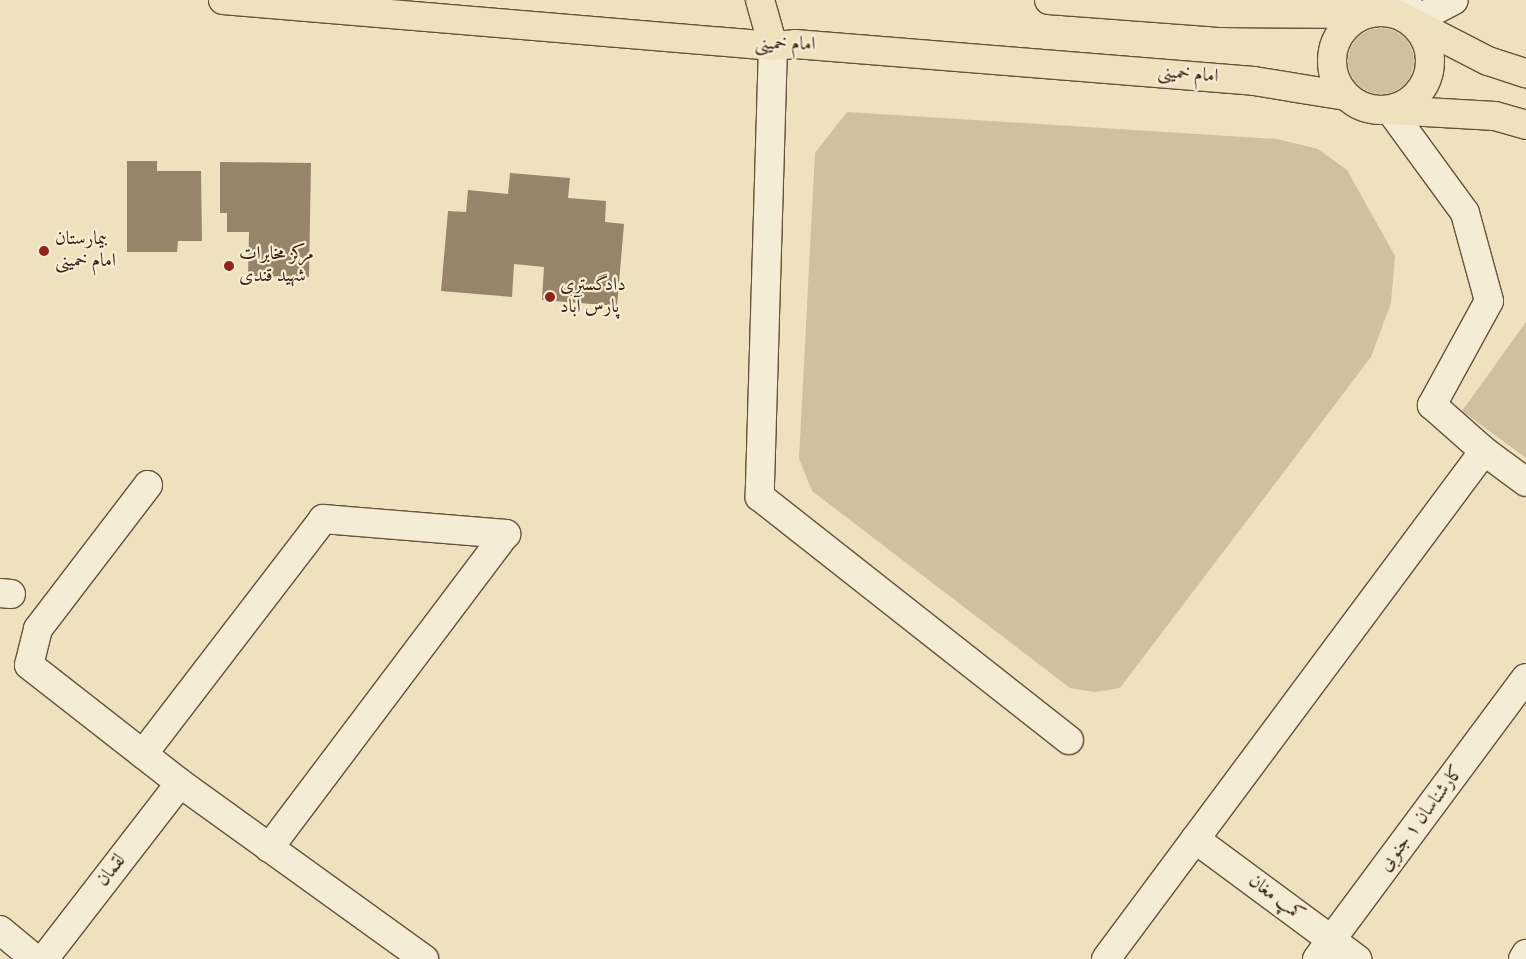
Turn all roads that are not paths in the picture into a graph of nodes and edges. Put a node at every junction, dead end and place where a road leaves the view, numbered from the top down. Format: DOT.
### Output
graph roads {
  1 [pos="223,0"];
  2 [pos="760,0"];
  3 [pos="1049,0"];
  4 [pos="1454,0"];
  5 [pos="1285,7"];
  6 [pos="1409,11"];
  7 [pos="1363,14"];
  8 [pos="773,46"];
  9 [pos="1526,73"];
  10 [pos="1346,96"];
  11 [pos="1390,110"];
  12 [pos="1526,125"];
  13 [pos="1484,451"];
  14 [pos="1526,482"];
  15 [pos="148,486"];
  16 [pos="1526,678"];
  17 [pos="1069,740"];
  18 [pos="143,754"];
  19 [pos="180,783"];
  20 [pos="1195,839"];
  21 [pos="269,848"];
  22 [pos="0,930"];
  23 [pos="1324,950"];
  24 [pos="1526,954"];
  25 [pos="35,959"];
  26 [pos="44,959"];
  27 [pos="424,959"];
  28 [pos="1106,959"];
  29 [pos="1357,959"];
  30 [pos="1523,959"];
  1 -- 8 [label="main road, امام خمینی"];
  2 -- 8 [label="main road"];
  3 -- 5 [label="main road"];
  4 -- 6 [label="street"];
  5 -- 7 [label="main road"];
  6 -- 7 [label="main road"];
  6 -- 9 [label="main road"];
  6 -- 11 [label="main road"];
  7 -- 10 [label="main road"];
  8 -- 10 [label="main road, امام خمینی"];
  8 -- 17 [label="street"];
  10 -- 11 [label="main road"];
  11 -- 12 [label="main road"];
  11 -- 13 [label="street"];
  13 -- 14 [label="street"];
  13 -- 20 [label="street"];
  15 -- 18 [label="street"];
  16 -- 23 [label="street, کارشناسان ۱ جنوبی"];
  18 -- 19 [label="street"];
  18 -- 21 [label="street"];
  19 -- 21 [label="street"];
  19 -- 26 [label="street, لقمان"];
  20 -- 23 [label="street, کمپ مغان"];
  20 -- 28 [label="street"];
  21 -- 27 [label="street"];
  22 -- 25 [label="street"];
  23 -- 29 [label="street, کمپ مغان"];
  24 -- 30 [label="street"];
}
